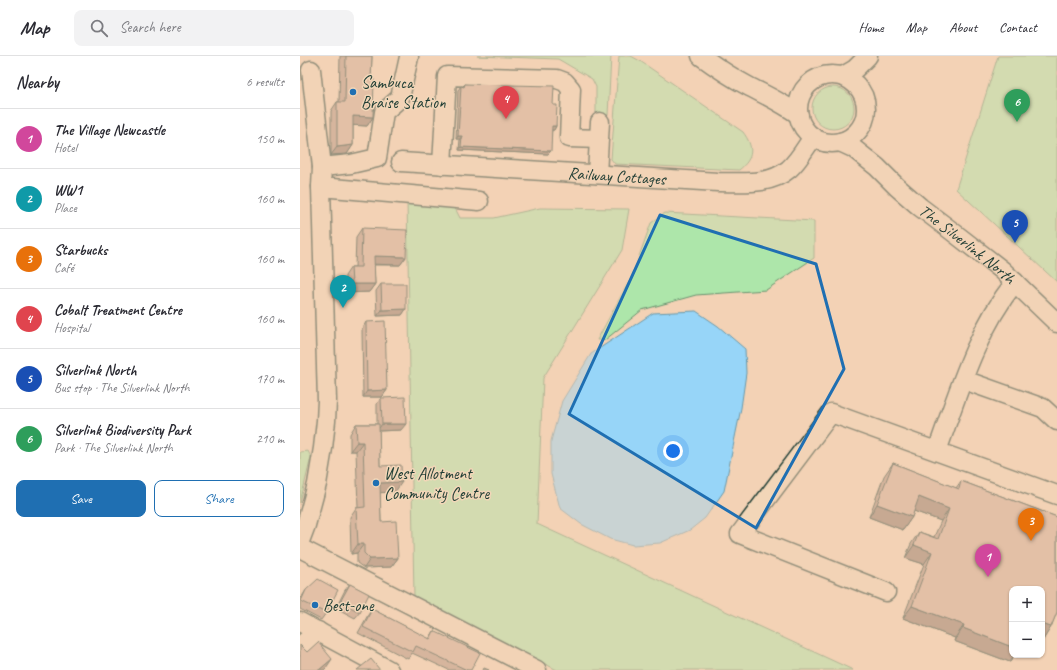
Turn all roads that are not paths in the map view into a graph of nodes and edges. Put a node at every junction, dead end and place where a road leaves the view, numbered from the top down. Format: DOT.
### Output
graph roads {
  1 [pos="701,56"];
  2 [pos="409,57"];
  3 [pos="866,58"];
  4 [pos="311,70"];
  5 [pos="843,76"];
  6 [pos="858,87"];
  7 [pos="805,89"];
  8 [pos="769,96"];
  9 [pos="799,115"];
  10 [pos="863,123"];
  11 [pos="813,137"];
  12 [pos="840,142"];
  13 [pos="401,162"];
  14 [pos="442,165"];
  15 [pos="322,167"];
  16 [pos="877,167"];
  17 [pos="597,174"];
  18 [pos="321,187"];
  19 [pos="479,201"];
  20 [pos="1015,282"];
  21 [pos="1057,322"];
  22 [pos="964,380"];
  23 [pos="1057,421"];
  24 [pos="937,451"];
  25 [pos="1057,495"];
  26 [pos="300,541"];
  27 [pos="300,548"];
  28 [pos="886,592"];
  29 [pos="300,622"];
  30 [pos="318,631"];
  31 [pos="300,646"];
  32 [pos="390,670"];
  33 [pos="537,670"];
  1 -- 8 [label="street"];
  2 -- 15 [label="street"];
  3 -- 5 [label="street"];
  3 -- 6 [label="street"];
  4 -- 15 [label="street"];
  5 -- 6 [label="street"];
  5 -- 7 [label="street"];
  6 -- 10 [label="street"];
  7 -- 8 [label="street"];
  7 -- 9 [label="street"];
  8 -- 9 [label="street"];
  9 -- 11 [label="street"];
  10 -- 12 [label="street"];
  10 -- 16 [label="street, The Silverlink North"];
  11 -- 12 [label="street"];
  11 -- 17 [label="street, Railway Cottages"];
  12 -- 16 [label="street, The Silverlink North"];
  13 -- 14 [label="street, Railway Cottages"];
  14 -- 17 [label="street, Railway Cottages"];
  14 -- 17 [label="street"];
  15 -- 18 [label="street"];
  16 -- 20 [label="street, The Silverlink North"];
  18 -- 19 [label="street"];
  18 -- 26 [label="street"];
  20 -- 21 [label="street, The Silverlink North"];
  20 -- 22 [label="street"];
  22 -- 23 [label="street"];
  22 -- 24 [label="street"];
  24 -- 25 [label="street"];
  24 -- 28 [label="street"];
  27 -- 33 [label="street"];
  29 -- 30 [label="street"];
  30 -- 31 [label="street"];
  30 -- 32 [label="street"];
}
